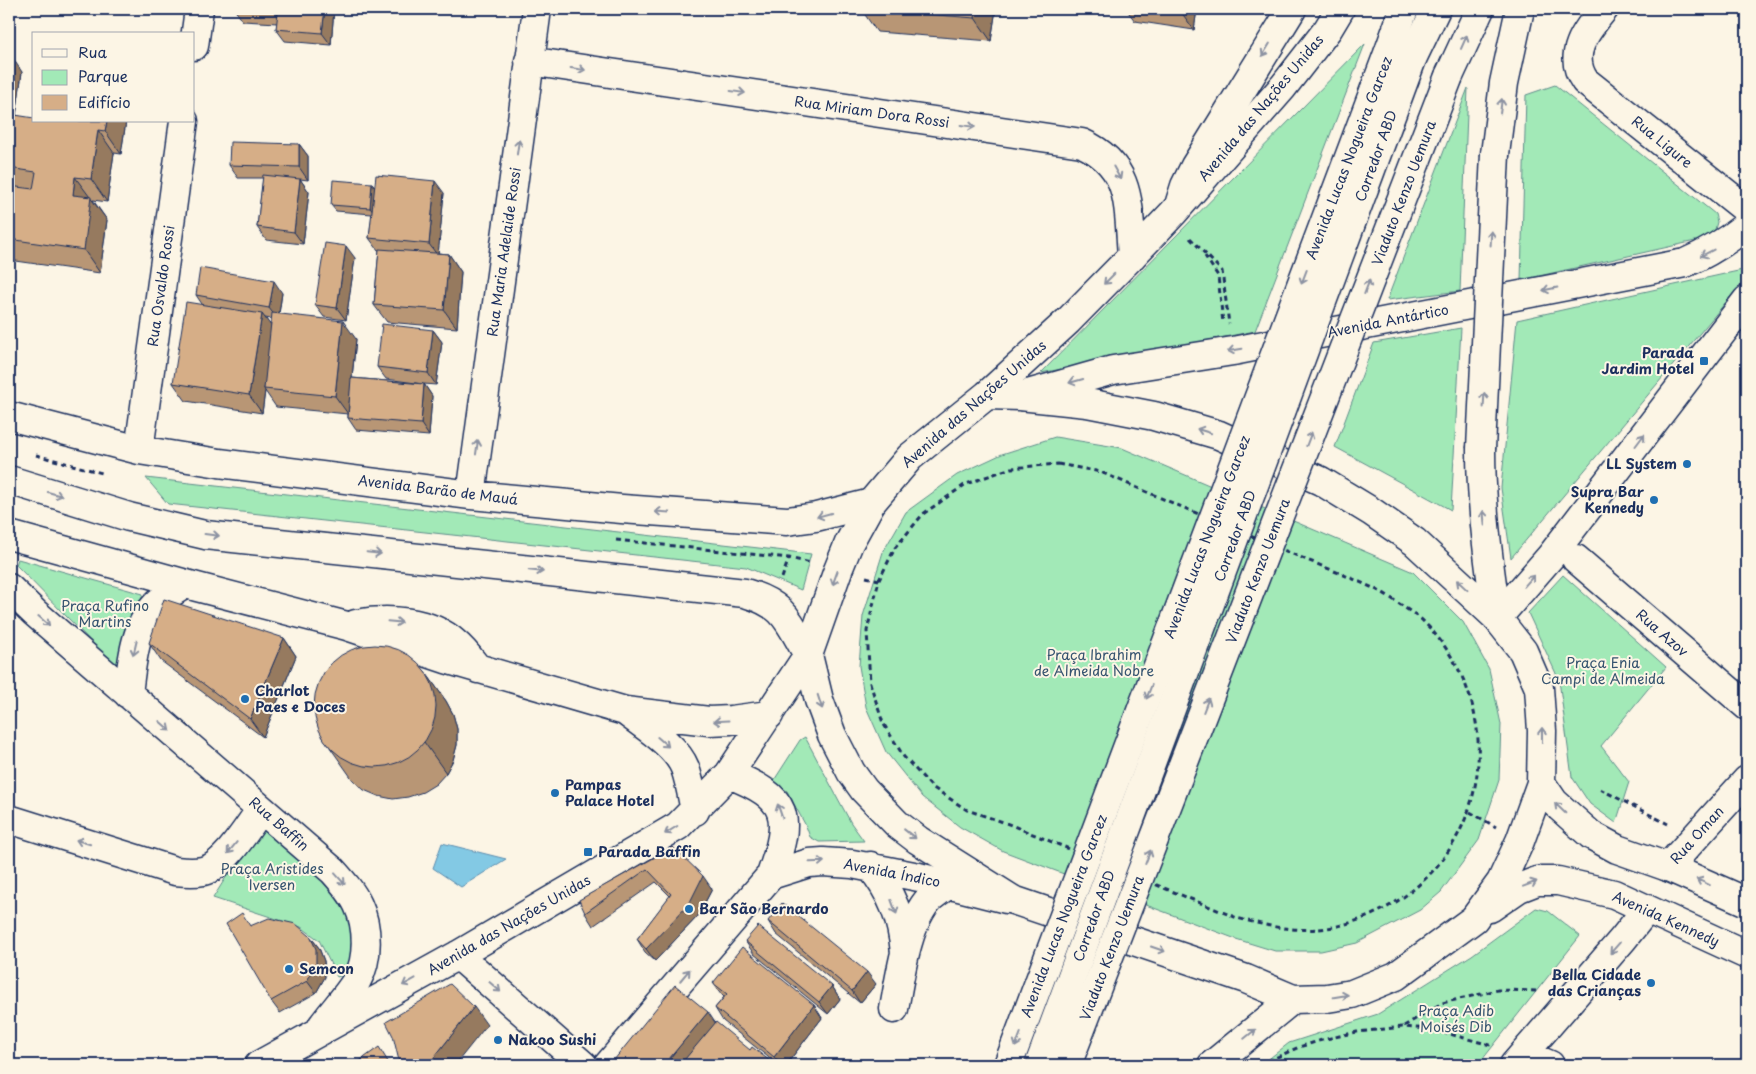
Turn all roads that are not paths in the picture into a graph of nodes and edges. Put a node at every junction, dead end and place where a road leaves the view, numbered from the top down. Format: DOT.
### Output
graph roads {
  1 [pos="199,9"];
  2 [pos="537,9"];
  3 [pos="1292,9"];
  4 [pos="1340,9"];
  5 [pos="1404,9"];
  6 [pos="1436,9"];
  7 [pos="1480,9"];
  8 [pos="1520,9"];
  9 [pos="1604,9"];
  10 [pos="195,39"];
  11 [pos="1400,55"];
  12 [pos="530,61"];
  13 [pos="184,122"];
  14 [pos="1179,206"];
  15 [pos="1747,210"];
  16 [pos="1747,226"];
  17 [pos="1132,256"];
  18 [pos="1747,300"];
  19 [pos="987,395"];
  20 [pos="1020,396"];
  21 [pos="9,416"];
  22 [pos="139,450"];
  23 [pos="9,480"];
  24 [pos="471,495"];
  25 [pos="871,502"];
  26 [pos="9,535"];
  27 [pos="1576,559"];
  28 [pos="185,584"];
  29 [pos="9,588"];
  30 [pos="1497,618"];
  31 [pos="808,655"];
  32 [pos="128,694"];
  33 [pos="1747,706"];
  34 [pos="625,711"];
  35 [pos="769,715"];
  36 [pos="729,774"];
  37 [pos="1747,780"];
  38 [pos="1541,783"];
  39 [pos="261,809"];
  40 [pos="695,810"];
  41 [pos="9,819"];
  42 [pos="870,866"];
  43 [pos="1668,867"];
  44 [pos="771,875"];
  45 [pos="949,884"];
  46 [pos="1013,900"];
  47 [pos="1747,902"];
  48 [pos="1646,910"];
  49 [pos="1474,919"];
  50 [pos="905,953"];
  51 [pos="458,955"];
  52 [pos="1747,956"];
  53 [pos="1293,999"];
  54 [pos="894,1009"];
  55 [pos="316,1033"];
  56 [pos="1519,1060"];
  57 [pos="259,1065"];
  58 [pos="583,1065"];
  59 [pos="608,1065"];
  60 [pos="1008,1065"];
  61 [pos="1038,1065"];
  62 [pos="1067,1065"];
  63 [pos="1212,1065"];
  64 [pos="1550,1065"];
  1 -- 10 [label="street"];
  2 -- 12 [label="street, Rua Maria Adelaide Rossi"];
  3 -- 14 [label="street, Avenida das Nações Unidas, one-way"];
  4 -- 14 [label="street, Avenida das Nações Unidas"];
  5 -- 11 [label="street, Avenida Lucas Nogueira Garcez"];
  6 -- 11 [label="street, Corredor ABD"];
  62 -- 7 [label="street, Viaduto Kenzo Uemura, one-way, bridge"];
  30 -- 8 [label="street, one-way, bridge"];
  9 -- 15 [label="street, Rua Ligure"];
  11 -- 60 [label="street, Avenida Lucas Nogueira Garcez, one-way, bridge"];
  11 -- 61 [label="street, Corredor ABD, bridge"];
  12 -- 17 [label="street, Rua Miriam Dora Rossi, one-way"];
  24 -- 12 [label="street, Rua Maria Adelaide Rossi, one-way"];
  13 -- 22 [label="street, Rua Osvaldo Rossi"];
  14 -- 17 [label="street, Avenida das Nações Unidas"];
  16 -- 20 [label="street, Avenida Antártico, one-way"];
  17 -- 19 [label="street, Avenida das Nações Unidas, one-way"];
  30 -- 18 [label="street, one-way"];
  19 -- 20 [label="street"];
  19 -- 25 [label="street, Avenida das Nações Unidas"];
  30 -- 20 [label="street, one-way"];
  21 -- 22 [label="street, Avenida Barão de Mauá"];
  22 -- 24 [label="street, Avenida Barão de Mauá"];
  23 -- 31 [label="street, one-way"];
  25 -- 24 [label="street, Avenida Barão de Mauá, one-way"];
  25 -- 31 [label="street, Avenida das Nações Unidas, one-way"];
  26 -- 28 [label="street"];
  27 -- 33 [label="street, Rua Azov"];
  28 -- 32 [label="street, one-way"];
  28 -- 34 [label="street"];
  29 -- 32 [label="street, Rua Baffin, one-way"];
  38 -- 30 [label="street, one-way"];
  31 -- 35 [label="street, Avenida das Nações Unidas"];
  31 -- 46 [label="street, one-way"];
  32 -- 39 [label="street, Rua Baffin, one-way"];
  35 -- 34 [label="street, one-way"];
  34 -- 40 [label="street, one-way"];
  35 -- 36 [label="street, Avenida das Nações Unidas"];
  36 -- 40 [label="street, Avenida das Nações Unidas"];
  44 -- 36 [label="street, one-way"];
  37 -- 43 [label="street, Rua Oman"];
  43 -- 38 [label="street, one-way"];
  38 -- 49 [label="street"];
  39 -- 41 [label="street, one-way"];
  39 -- 55 [label="street, Rua Baffin, one-way"];
  40 -- 51 [label="street, Avenida das Nações Unidas, one-way"];
  44 -- 42 [label="street, Avenida Índico, one-way"];
  42 -- 45 [label="street, Avenida Índico"];
  42 -- 50 [label="street, one-way"];
  47 -- 43 [label="street, one-way"];
  59 -- 44 [label="street, one-way"];
  45 -- 46 [label="street, Avenida Índico"];
  45 -- 50 [label="street"];
  46 -- 53 [label="street, one-way"];
  49 -- 48 [label="street, Avenida Kennedy, one-way"];
  48 -- 52 [label="street, Avenida Kennedy"];
  48 -- 56 [label="street, one-way"];
  53 -- 49 [label="street, one-way"];
  50 -- 54 [label="street"];
  51 -- 55 [label="street, Avenida das Nações Unidas, one-way"];
  51 -- 58 [label="street, one-way"];
  63 -- 53 [label="street, one-way"];
  55 -- 57 [label="street, Avenida das Nações Unidas"];
  56 -- 64 [label="street"];
}
